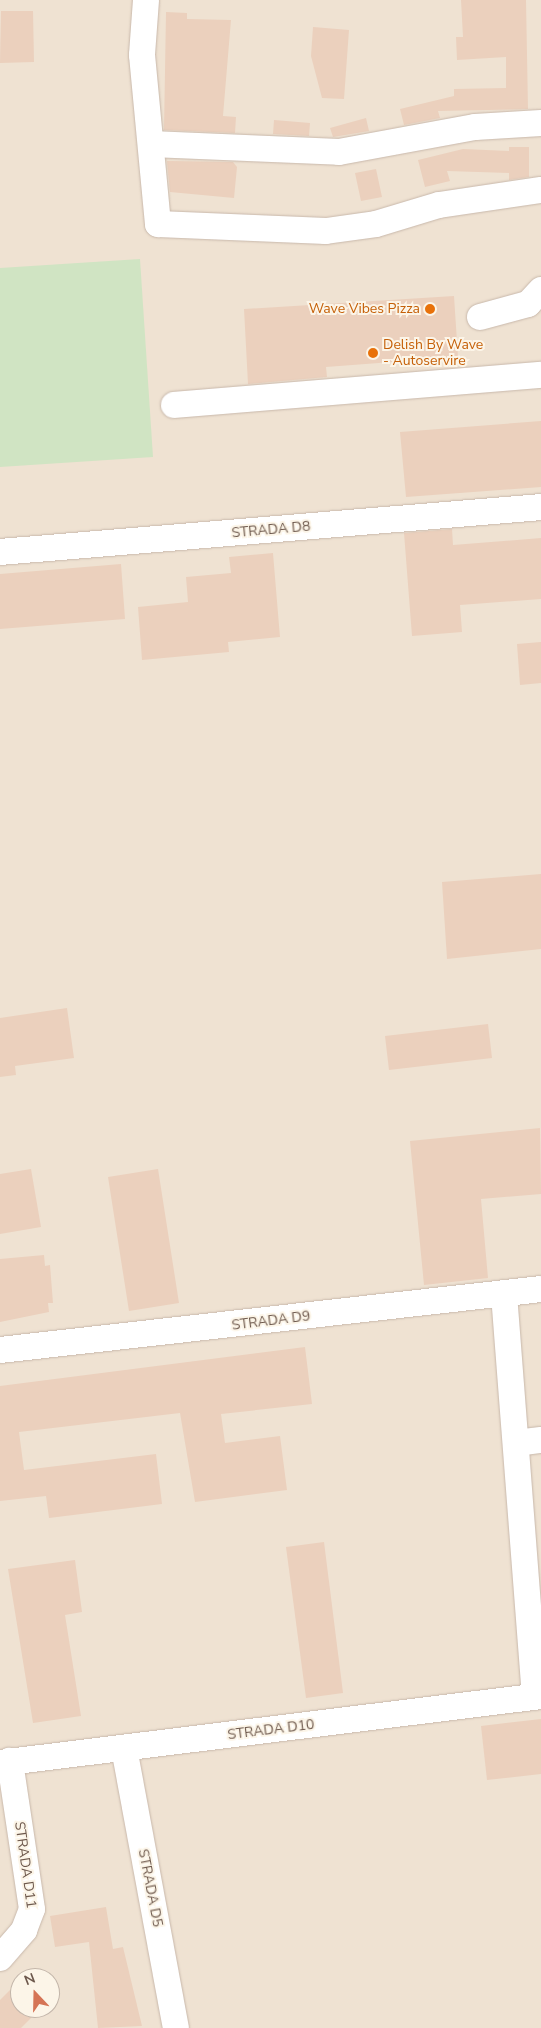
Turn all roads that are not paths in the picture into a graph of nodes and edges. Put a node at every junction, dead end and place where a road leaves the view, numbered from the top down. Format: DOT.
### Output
graph roads {
  1 [pos="146,0"];
  2 [pos="541,123"];
  3 [pos="150,144"];
  4 [pos="541,190"];
  5 [pos="541,290"];
  6 [pos="480,317"];
  7 [pos="541,375"];
  8 [pos="174,405"];
  9 [pos="541,507"];
  10 [pos="0,552"];
  11 [pos="541,1289"];
  12 [pos="504,1294"];
  13 [pos="0,1350"];
  14 [pos="528,1441"];
  15 [pos="538,1696"];
  16 [pos="124,1748"];
  17 [pos="5,1762"];
  18 [pos="0,1958"];
  19 [pos="176,2028"];
  1 -- 3 [label="street"];
  2 -- 3 [label="street"];
  3 -- 4 [label="street"];
  5 -- 6 [label="street"];
  7 -- 8 [label="street"];
  9 -- 10 [label="street, STRADA D8"];
  11 -- 12 [label="street, STRADA D9"];
  12 -- 13 [label="street, STRADA D9"];
  12 -- 14 [label="street"];
  14 -- 15 [label="street"];
  15 -- 16 [label="street, STRADA D10"];
  16 -- 17 [label="street, STRADA D10"];
  16 -- 19 [label="street, STRADA D5"];
  17 -- 18 [label="street, STRADA D11"];
}
